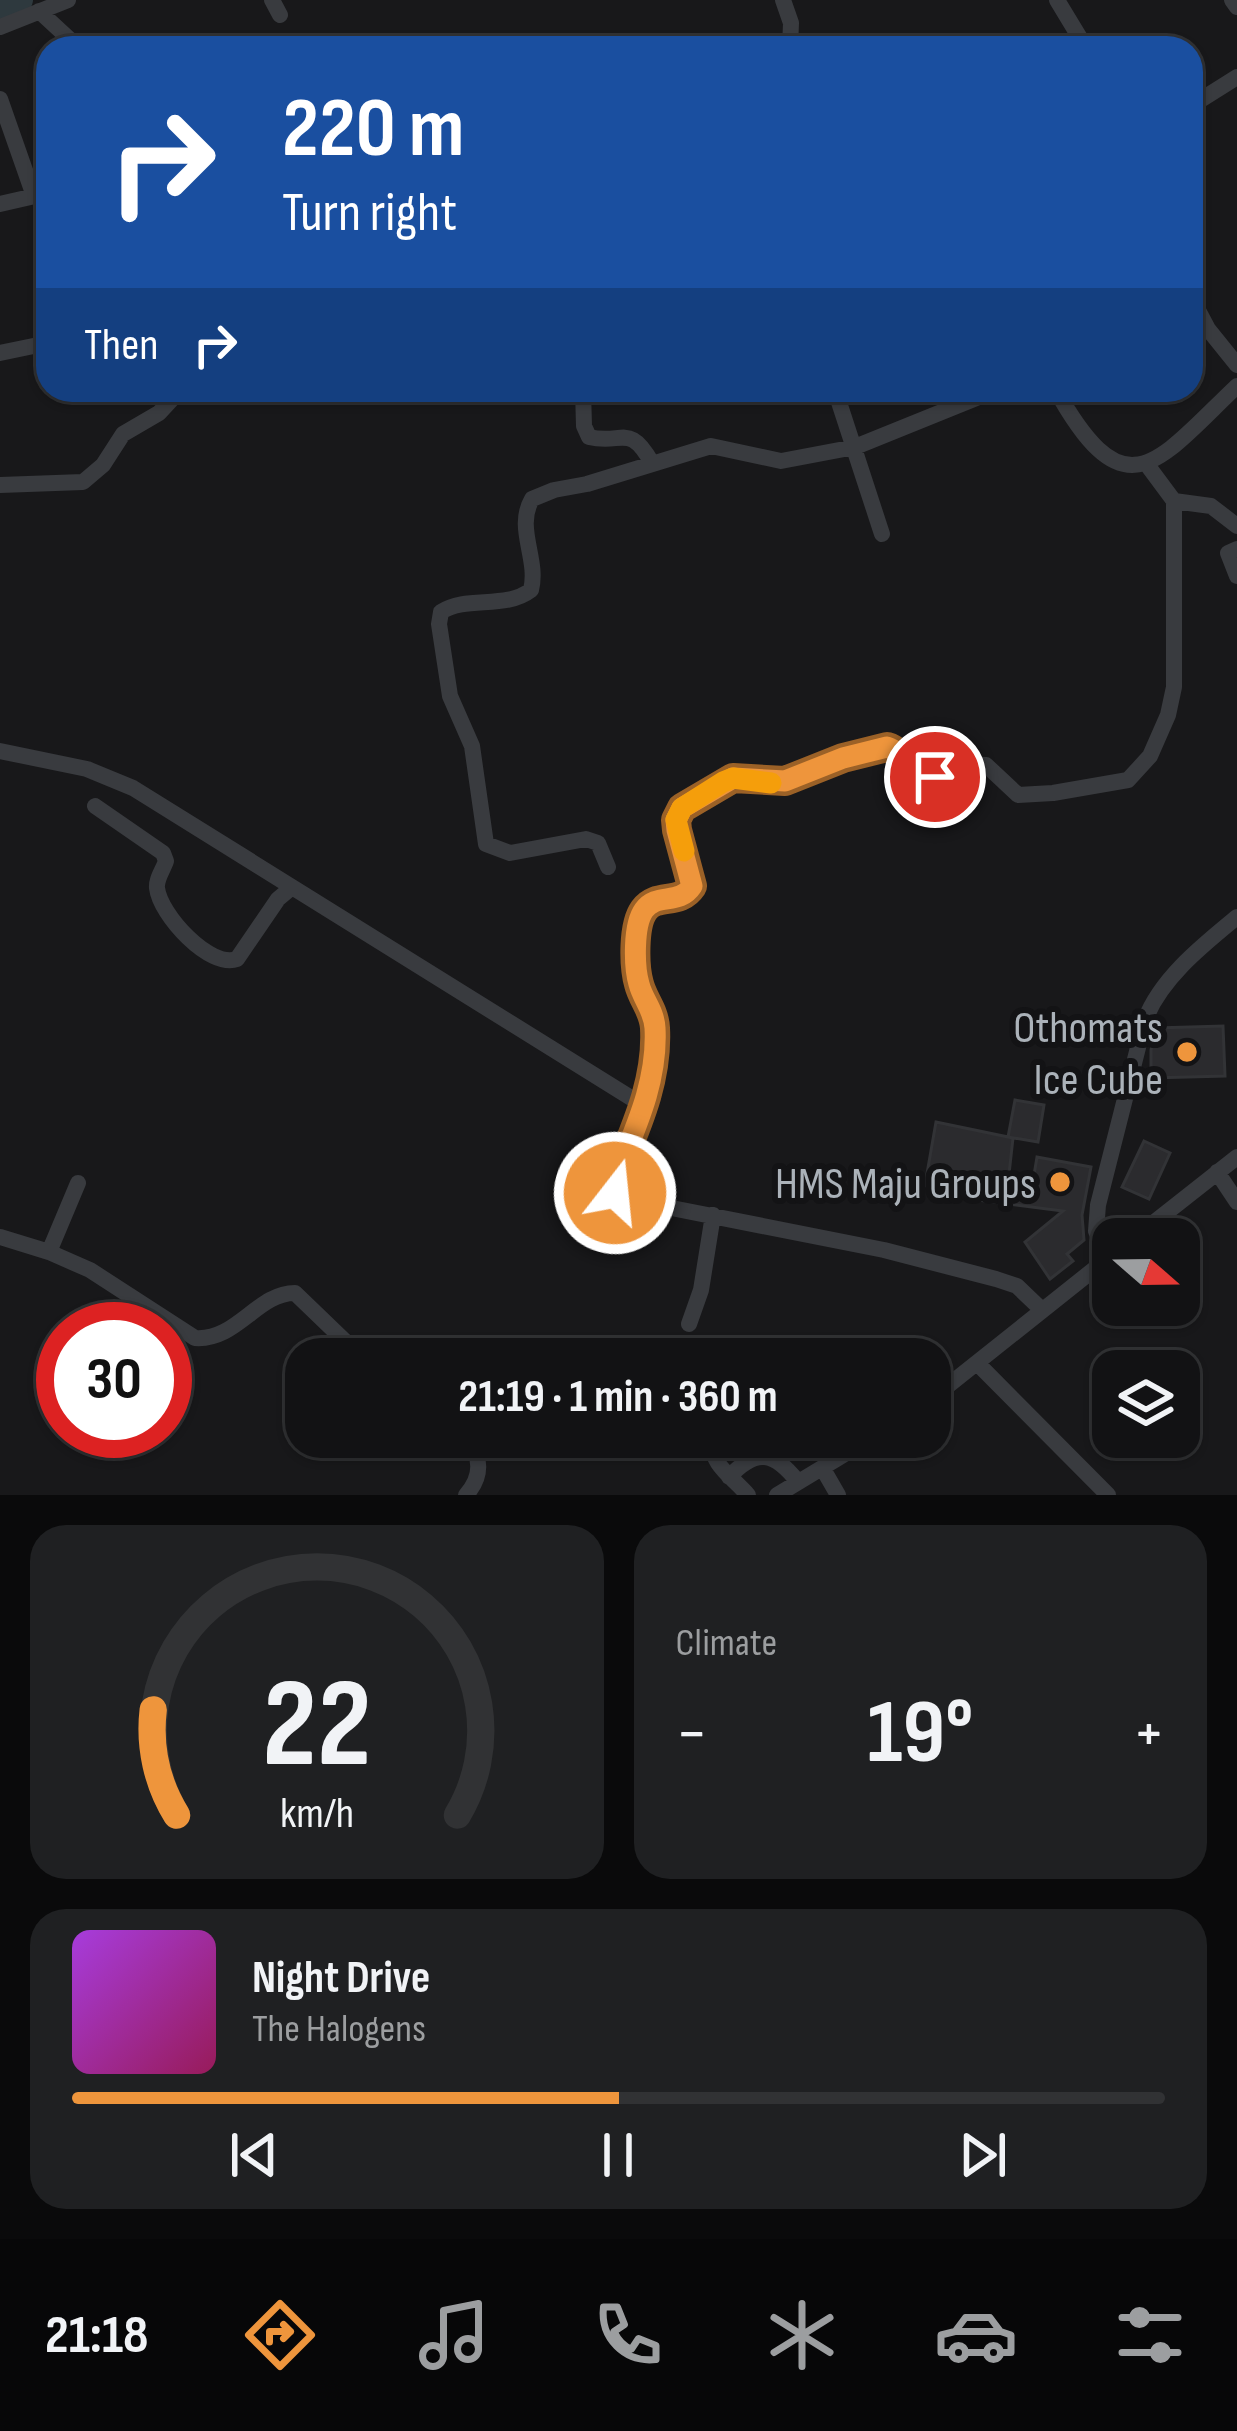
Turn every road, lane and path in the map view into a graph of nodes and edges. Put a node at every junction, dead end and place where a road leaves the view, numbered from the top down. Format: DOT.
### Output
graph roads {
  1 [pos="68,0"];
  2 [pos="783,0"];
  3 [pos="1057,0"];
  4 [pos="39,11"];
  5 [pos="0,27"];
  6 [pos="66,36"];
  7 [pos="790,36"];
  8 [pos="1079,36"];
  9 [pos="1237,77"];
  10 [pos="1203,98"];
  11 [pos="0,99"];
  12 [pos="36,183"];
  13 [pos="36,196"];
  14 [pos="0,204"];
  15 [pos="1203,320"];
  16 [pos="36,346"];
  17 [pos="0,353"];
  18 [pos="1237,364"];
  19 [pos="1237,386"];
  20 [pos="169,402"];
  21 [pos="583,402"];
  22 [pos="839,402"];
  23 [pos="966,402"];
  24 [pos="1064,402"];
  25 [pos="855,447"];
  26 [pos="652,463"];
  27 [pos="1148,466"];
  28 [pos="0,485"];
  29 [pos="1174,501"];
  30 [pos="1237,526"];
  31 [pos="882,534"];
  32 [pos="1232,551"];
  33 [pos="1237,576"];
  34 [pos="0,751"];
  35 [pos="95,806"];
  36 [pos="608,867"];
  37 [pos="292,888"];
  38 [pos="1237,916"];
  39 [pos="644,1106"];
  40 [pos="1237,1156"];
  41 [pos="1217,1172"];
  42 [pos="78,1183"];
  43 [pos="1237,1202"];
  44 [pos="713,1215"];
  45 [pos="1097,1218"];
  46 [pos="1159,1218"];
  47 [pos="0,1237"];
  48 [pos="49,1252"];
  49 [pos="1092,1271"];
  50 [pos="1042,1310"];
  51 [pos="689,1324"];
  52 [pos="342,1338"];
  53 [pos="979,1364"];
  54 [pos="951,1385"];
  55 [pos="478,1458"];
  56 [pos="714,1458"];
  57 [pos="839,1458"];
  58 [pos="823,1468"];
  59 [pos="729,1477"];
  60 [pos="798,1482"];
  61 [pos="466,1495"];
  62 [pos="748,1495"];
  63 [pos="777,1495"];
  64 [pos="838,1495"];
  65 [pos="1108,1495"];
  1 -- 4 [label="street"];
  2 -- 7 [label="street"];
  3 -- 8 [label="street"];
  4 -- 5 [label="street"];
  4 -- 6 [label="street"];
  9 -- 10 [label="street"];
  11 -- 12 [label="street"];
  13 -- 14 [label="street"];
  15 -- 18 [label="street"];
  16 -- 17 [label="street"];
  19 -- 27 [label="street"];
  20 -- 28 [label="street"];
  21 -- 26 [label="street"];
  22 -- 25 [label="street"];
  23 -- 25 [label="street"];
  24 -- 27 [label="street"];
  25 -- 26 [label="street"];
  25 -- 31 [label="street"];
  26 -- 36 [label="street"];
  27 -- 29 [label="street"];
  29 -- 30 [label="street"];
  29 -- 39 [label="street"];
  32 -- 33 [label="street"];
  34 -- 37 [label="street"];
  35 -- 37 [label="street"];
  37 -- 39 [label="street"];
  38 -- 45 [label="street"];
  39 -- 44 [label="street"];
  40 -- 41 [label="street"];
  41 -- 43 [label="street"];
  41 -- 46 [label="street"];
  42 -- 48 [label="street"];
  44 -- 50 [label="street"];
  44 -- 51 [label="street"];
  47 -- 48 [label="street"];
  48 -- 52 [label="street"];
  49 -- 50 [label="street"];
  50 -- 53 [label="street"];
  53 -- 54 [label="street"];
  53 -- 65 [label="street"];
  55 -- 61 [label="street"];
  56 -- 59 [label="street"];
  57 -- 58 [label="street"];
  58 -- 60 [label="street"];
  58 -- 64 [label="street"];
  59 -- 60 [label="street"];
  59 -- 62 [label="street"];
  60 -- 63 [label="street"];
}
